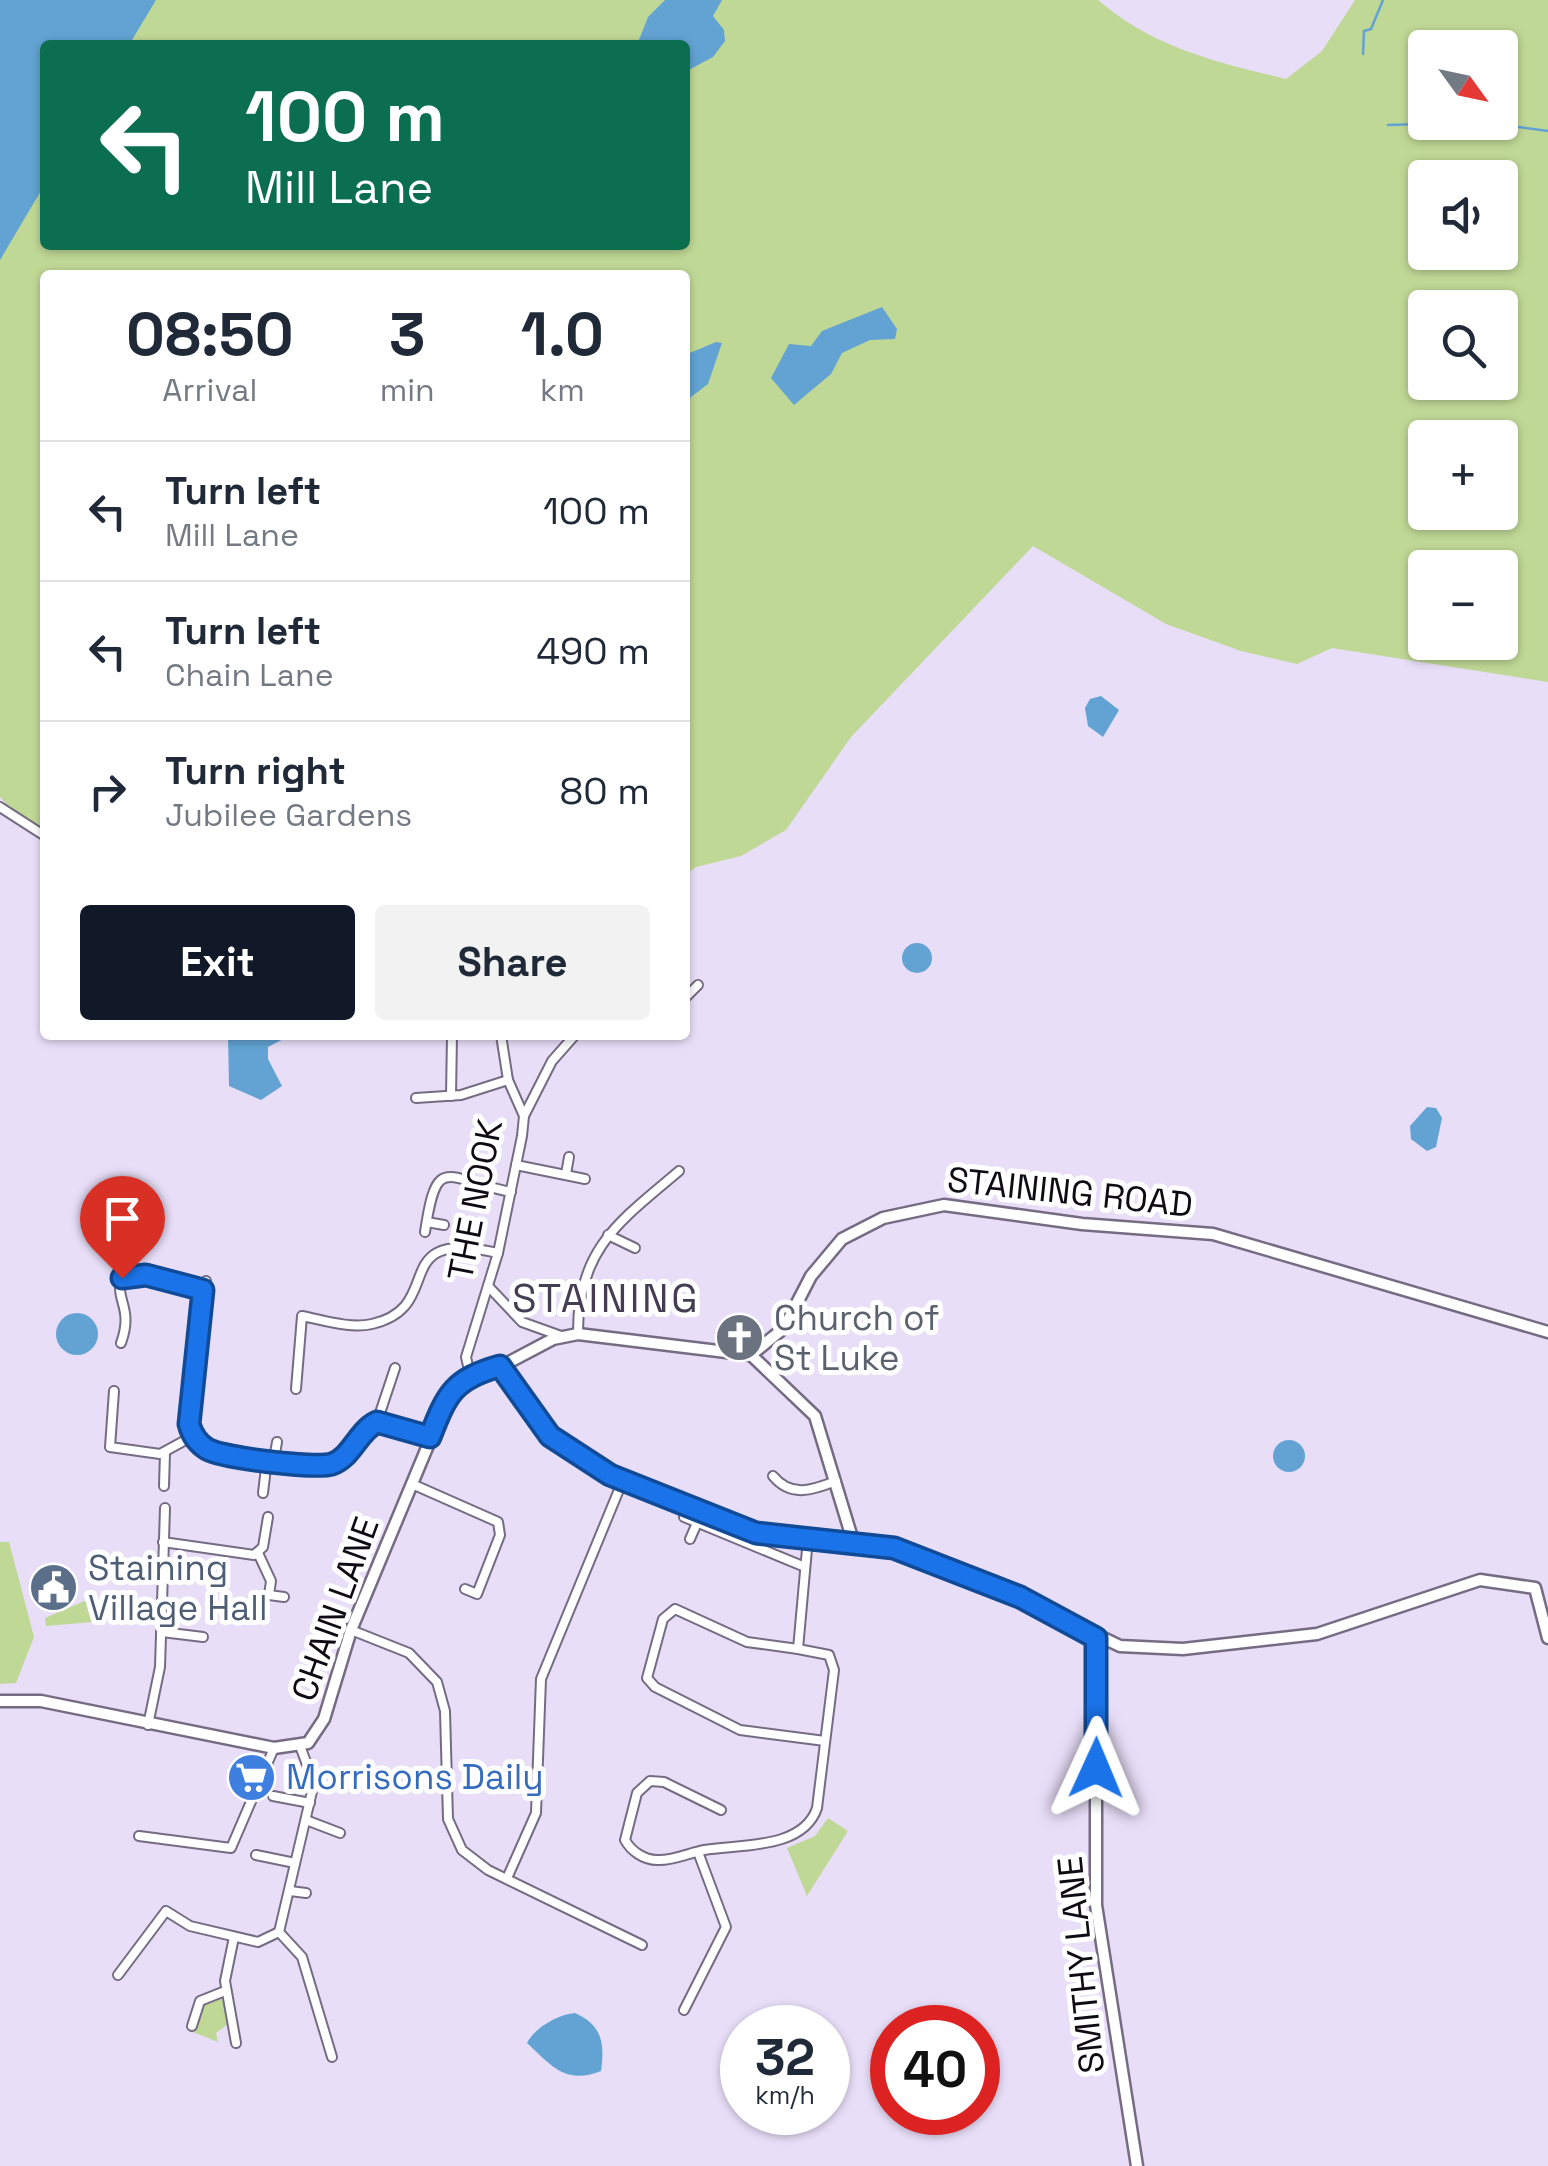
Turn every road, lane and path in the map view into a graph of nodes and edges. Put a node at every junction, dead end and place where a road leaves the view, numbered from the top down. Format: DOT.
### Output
graph roads {
  1 [pos="0,807"];
  2 [pos="40,833"];
  3 [pos="698,986"];
  4 [pos="690,993"];
  5 [pos="452,1040"];
  6 [pos="501,1040"];
  7 [pos="571,1040"];
  8 [pos="508,1080"];
  9 [pos="451,1096"];
  10 [pos="416,1098"];
  11 [pos="524,1116"];
  12 [pos="570,1157"];
  13 [pos="516,1165"];
  14 [pos="679,1171"];
  15 [pos="566,1174"];
  16 [pos="585,1179"];
  17 [pos="511,1192"];
  18 [pos="444,1225"];
  19 [pos="608,1235"];
  20 [pos="635,1248"];
  21 [pos="498,1253"];
  22 [pos="488,1286"];
  23 [pos="303,1304"];
  24 [pos="302,1316"];
  25 [pos="1548,1332"];
  26 [pos="578,1334"];
  27 [pos="562,1336"];
  28 [pos="121,1343"];
  29 [pos="751,1355"];
  30 [pos="500,1366"];
  31 [pos="394,1368"];
  32 [pos="470,1375"];
  33 [pos="389,1381"];
  34 [pos="400,1385"];
  35 [pos="296,1389"];
  36 [pos="114,1391"];
  37 [pos="377,1422"];
  38 [pos="193,1436"];
  39 [pos="430,1437"];
  40 [pos="277,1442"];
  41 [pos="165,1453"];
  42 [pos="271,1459"];
  43 [pos="773,1476"];
  44 [pos="623,1480"];
  45 [pos="836,1482"];
  46 [pos="412,1484"];
  47 [pos="164,1486"];
  48 [pos="263,1493"];
  49 [pos="164,1508"];
  50 [pos="268,1517"];
  51 [pos="684,1517"];
  52 [pos="697,1523"];
  53 [pos="808,1538"];
  54 [pos="690,1539"];
  55 [pos="852,1540"];
  56 [pos="163,1542"];
  57 [pos="258,1552"];
  58 [pos="806,1567"];
  59 [pos="1548,1583"];
  60 [pos="1534,1588"];
  61 [pos="465,1589"];
  62 [pos="284,1597"];
  63 [pos="351,1630"];
  64 [pos="162,1632"];
  65 [pos="204,1637"];
  66 [pos="1096,1638"];
  67 [pos="1548,1638"];
  68 [pos="798,1649"];
  69 [pos="0,1700"];
  70 [pos="148,1724"];
  71 [pos="825,1742"];
  72 [pos="300,1746"];
  73 [pos="274,1748"];
  74 [pos="273,1796"];
  75 [pos="310,1803"];
  76 [pos="710,1805"];
  77 [pos="721,1810"];
  78 [pos="703,1818"];
  79 [pos="306,1820"];
  80 [pos="340,1832"];
  81 [pos="139,1836"];
  82 [pos="698,1852"];
  83 [pos="256,1854"];
  84 [pos="296,1863"];
  85 [pos="508,1876"];
  86 [pos="290,1890"];
  87 [pos="306,1893"];
  88 [pos="279,1932"];
  89 [pos="234,1937"];
  90 [pos="642,1945"];
  91 [pos="118,1975"];
  92 [pos="325,1988"];
  93 [pos="225,1991"];
  94 [pos="312,1991"];
  95 [pos="691,1997"];
  96 [pos="704,2004"];
  97 [pos="684,2010"];
  98 [pos="192,2026"];
  99 [pos="233,2032"];
  100 [pos="219,2036"];
  101 [pos="236,2043"];
  102 [pos="332,2057"];
  103 [pos="1137,2166"];
  1 -- 2 [label="street"];
  3 -- 4 [label="street"];
  5 -- 9 [label="street"];
  6 -- 8 [label="street, THE NOOK"];
  7 -- 11 [label="street"];
  8 -- 9 [label="street"];
  8 -- 11 [label="street, THE NOOK"];
  9 -- 10 [label="street"];
  11 -- 13 [label="street, THE NOOK"];
  12 -- 15 [label="street"];
  13 -- 15 [label="street"];
  13 -- 17 [label="street, THE NOOK"];
  14 -- 19 [label="street"];
  15 -- 16 [label="street"];
  17 -- 18 [label="street"];
  17 -- 21 [label="street, THE NOOK"];
  19 -- 20 [label="street"];
  19 -- 26 [label="street"];
  21 -- 22 [label="street, THE NOOK"];
  21 -- 24 [label="street"];
  22 -- 27 [label="street"];
  22 -- 32 [label="street, THE NOOK"];
  23 -- 24 [label="street"];
  24 -- 35 [label="street"];
  25 -- 29 [label="street, STAINING ROAD"];
  26 -- 27 [label="street"];
  26 -- 29 [label="street"];
  27 -- 30 [label="street"];
  28 -- 38 [label="street"];
  29 -- 45 [label="street"];
  30 -- 32 [label="street"];
  30 -- 44 [label="street"];
  31 -- 33 [label="street"];
  32 -- 39 [label="street, CHAIN LANE"];
  33 -- 34 [label="street"];
  33 -- 37 [label="street"];
  36 -- 41 [label="street"];
  37 -- 39 [label="street"];
  37 -- 42 [label="street"];
  38 -- 41 [label="street"];
  38 -- 42 [label="street"];
  39 -- 46 [label="street, CHAIN LANE"];
  40 -- 42 [label="street"];
  41 -- 47 [label="street"];
  42 -- 48 [label="street"];
  43 -- 45 [label="street"];
  44 -- 53 [label="street"];
  44 -- 85 [label="street"];
  45 -- 55 [label="street"];
  46 -- 61 [label="street"];
  46 -- 63 [label="street, CHAIN LANE"];
  49 -- 56 [label="street"];
  50 -- 57 [label="street"];
  51 -- 52 [label="street"];
  52 -- 54 [label="street"];
  52 -- 58 [label="street"];
  53 -- 55 [label="street"];
  53 -- 58 [label="street"];
  55 -- 66 [label="street"];
  56 -- 57 [label="street"];
  56 -- 64 [label="street"];
  57 -- 62 [label="street"];
  58 -- 68 [label="street"];
  59 -- 60 [label="street"];
  60 -- 66 [label="street"];
  60 -- 67 [label="street"];
  63 -- 72 [label="street, CHAIN LANE"];
  63 -- 85 [label="street"];
  64 -- 65 [label="street"];
  64 -- 70 [label="street"];
  66 -- 103 [label="street, SMITHY LANE"];
  68 -- 71 [label="street"];
  68 -- 71 [label="street"];
  69 -- 70 [label="street, CHAIN LANE"];
  70 -- 73 [label="street, CHAIN LANE"];
  71 -- 82 [label="street"];
  72 -- 73 [label="street, CHAIN LANE"];
  72 -- 75 [label="street"];
  73 -- 81 [label="street"];
  74 -- 75 [label="street"];
  75 -- 79 [label="street"];
  76 -- 77 [label="street"];
  76 -- 78 [label="street"];
  76 -- 82 [label="street"];
  79 -- 80 [label="street"];
  79 -- 84 [label="street"];
  82 -- 95 [label="street"];
  83 -- 84 [label="street"];
  84 -- 86 [label="street"];
  85 -- 90 [label="street"];
  86 -- 87 [label="street"];
  86 -- 88 [label="street"];
  88 -- 89 [label="street"];
  88 -- 94 [label="street"];
  89 -- 91 [label="street"];
  89 -- 93 [label="street"];
  92 -- 94 [label="street"];
  93 -- 98 [label="street"];
  93 -- 99 [label="street"];
  94 -- 102 [label="street"];
  95 -- 96 [label="street"];
  95 -- 97 [label="street"];
  99 -- 100 [label="street"];
  99 -- 101 [label="street"];
}
